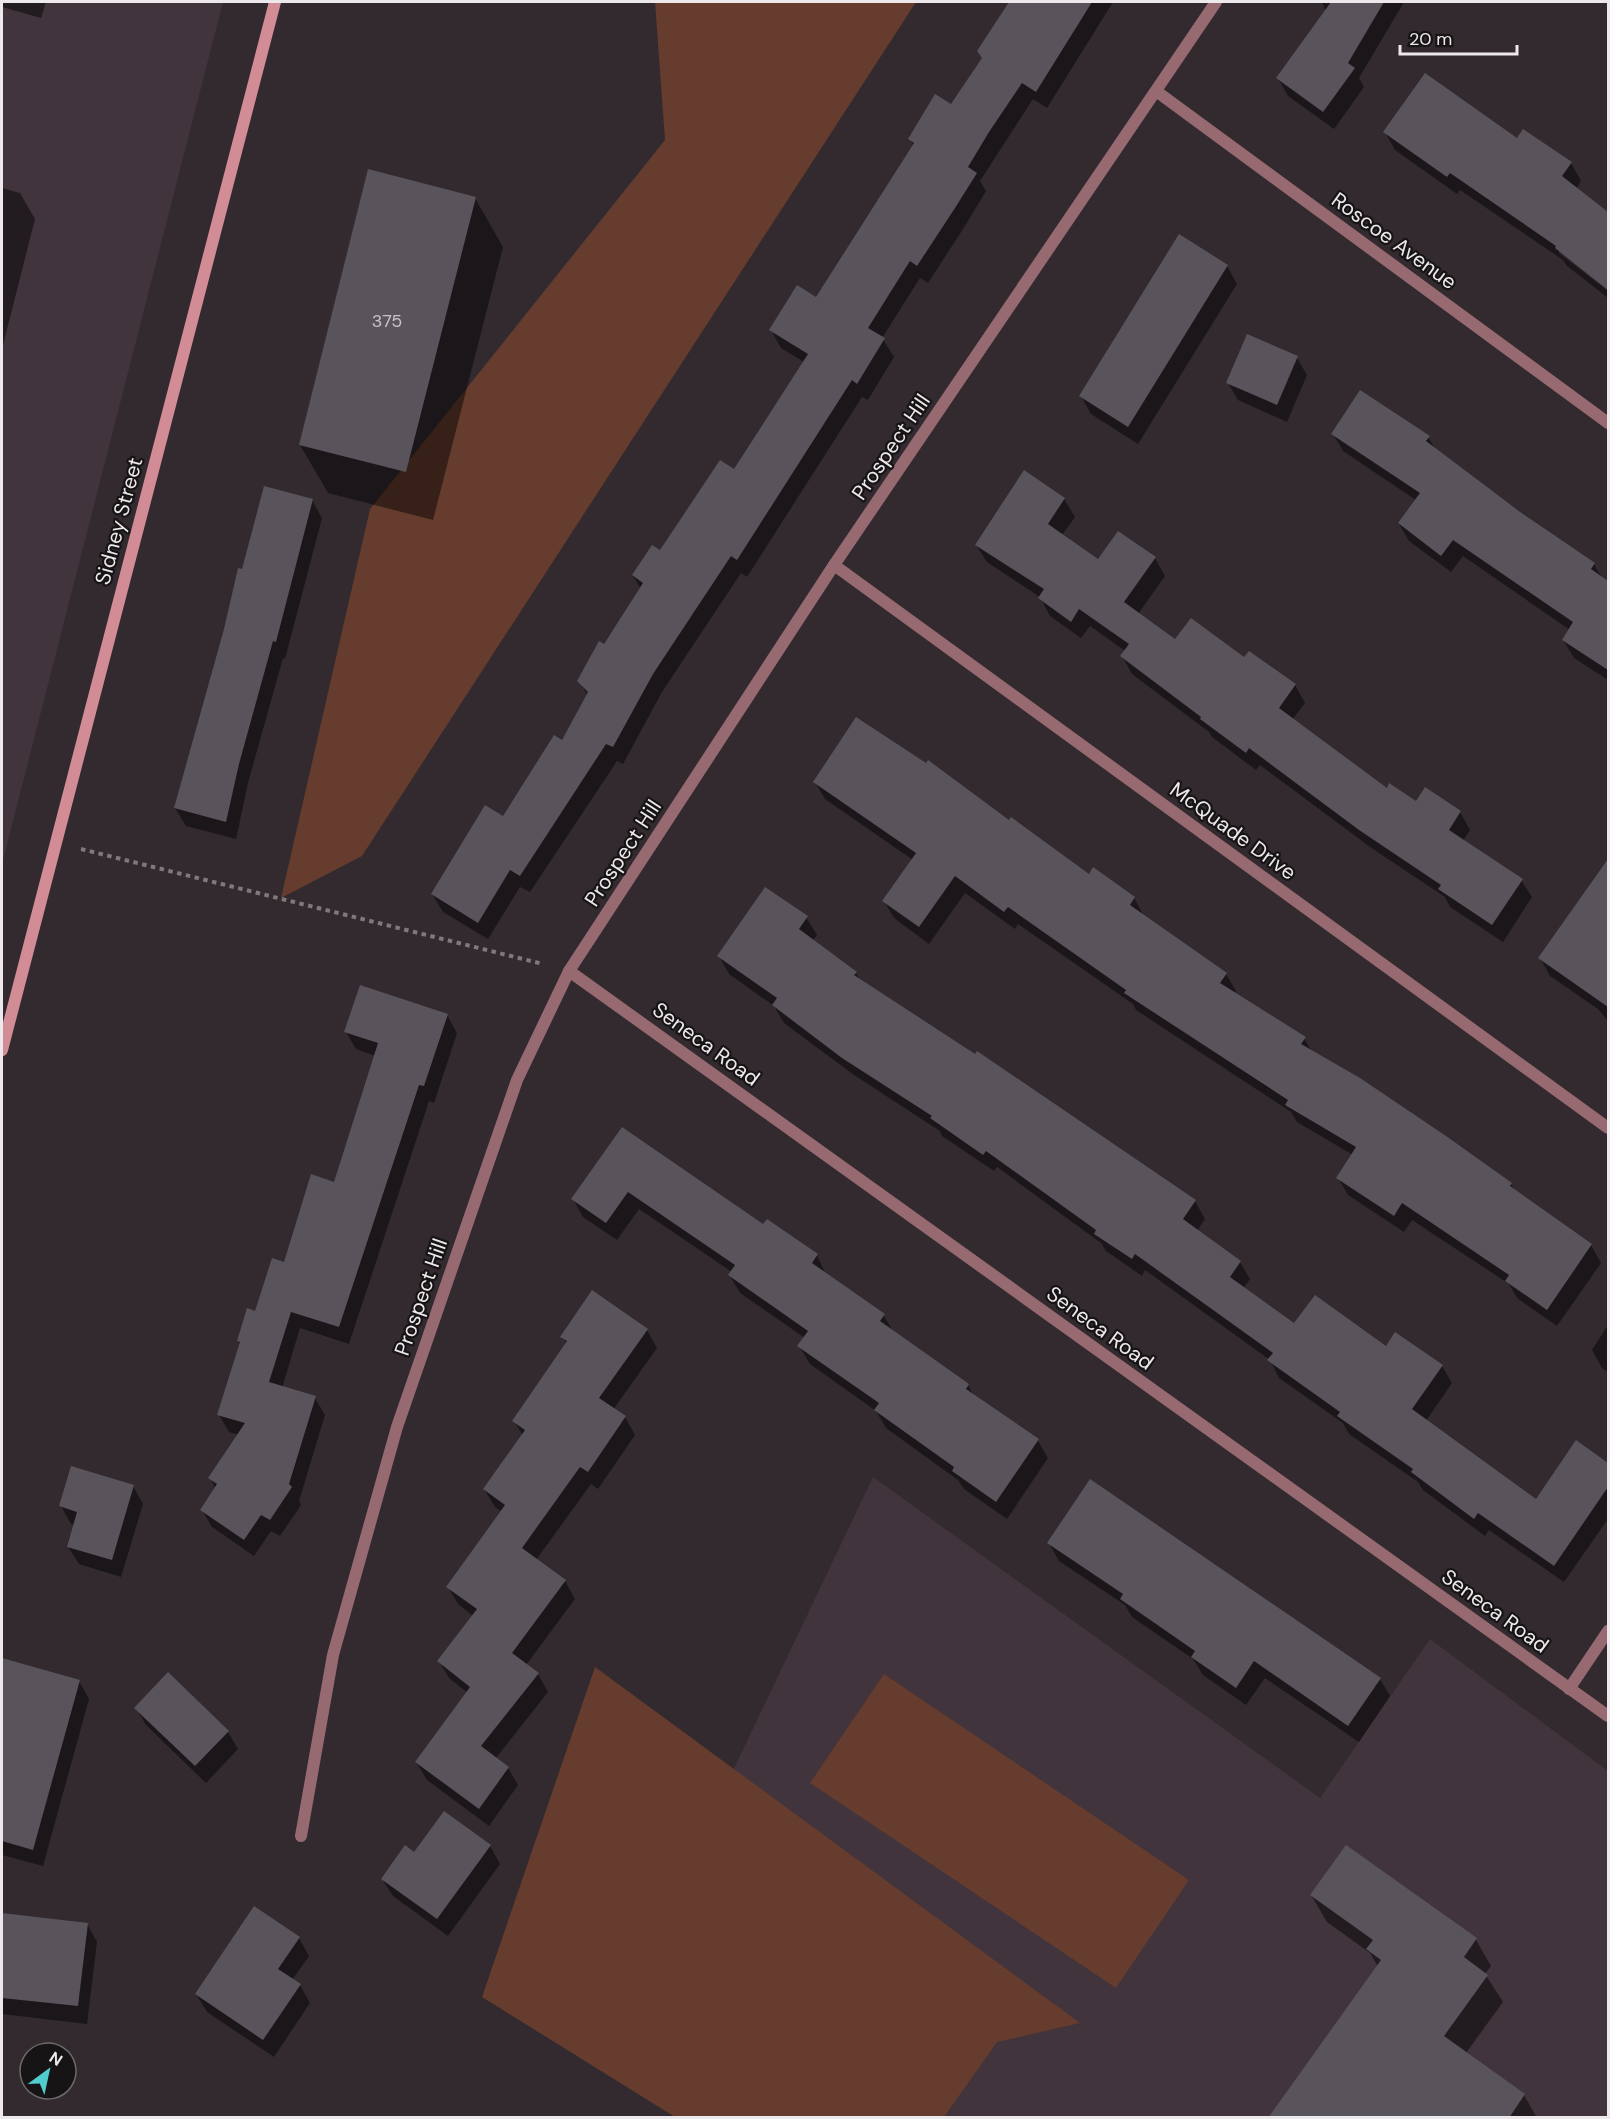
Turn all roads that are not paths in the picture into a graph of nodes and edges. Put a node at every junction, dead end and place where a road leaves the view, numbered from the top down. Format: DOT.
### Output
graph roads {
  1 [pos="275,2"];
  2 [pos="1216,2"];
  3 [pos="1156,91"];
  4 [pos="1608,423"];
  5 [pos="834,565"];
  6 [pos="569,971"];
  7 [pos="2,1050"];
  8 [pos="1608,1128"];
  9 [pos="1608,1631"];
  10 [pos="1569,1689"];
  11 [pos="1608,1716"];
  12 [pos="301,1836"];
  1 -- 7 [label="main road, Sidney Street"];
  2 -- 3 [label="street, Prospect Hill"];
  3 -- 4 [label="street, Roscoe Avenue"];
  3 -- 5 [label="street, Prospect Hill"];
  5 -- 6 [label="street, Prospect Hill"];
  5 -- 8 [label="street, McQuade Drive"];
  6 -- 10 [label="street, Seneca Road"];
  6 -- 12 [label="street, Prospect Hill"];
  9 -- 10 [label="street"];
  10 -- 11 [label="street, Seneca Road"];
}
